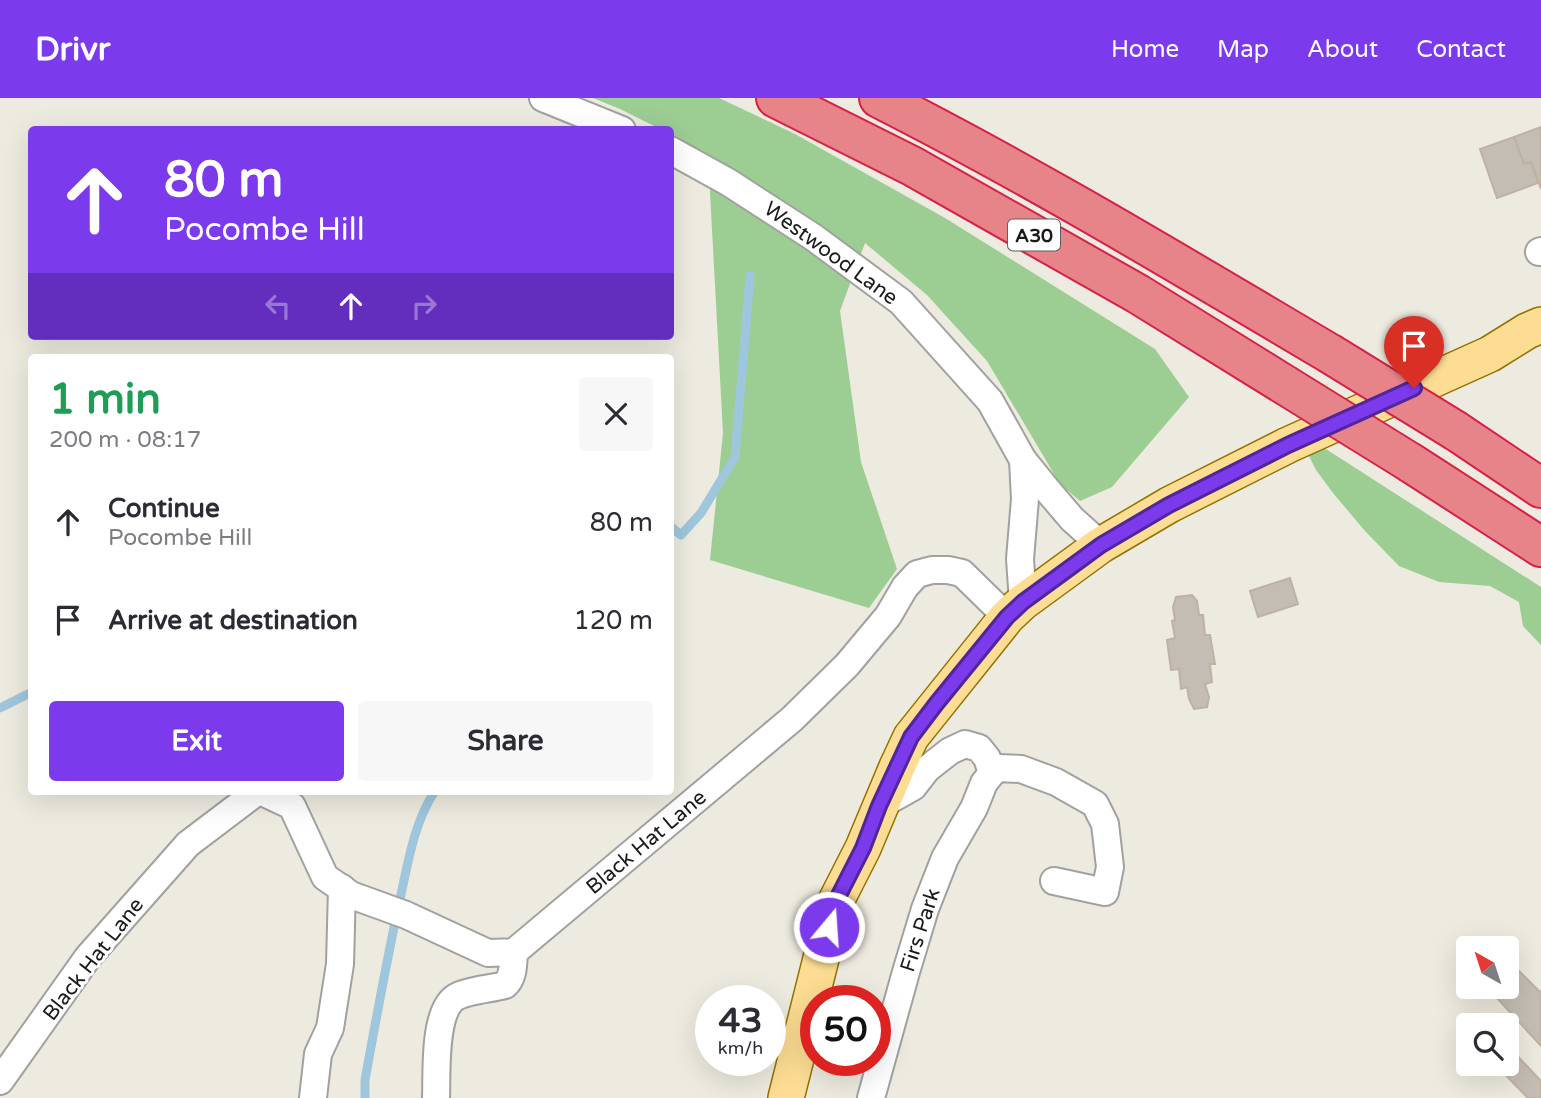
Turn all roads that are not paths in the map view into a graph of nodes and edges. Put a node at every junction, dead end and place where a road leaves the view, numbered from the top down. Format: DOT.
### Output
graph roads {
  1 [pos="543,98"];
  2 [pos="776,98"];
  3 [pos="879,98"];
  4 [pos="612,126"];
  5 [pos="674,152"];
  6 [pos="1541,325"];
  7 [pos="1023,460"];
  8 [pos="1541,488"];
  9 [pos="1101,545"];
  10 [pos="1541,547"];
  11 [pos="1015,610"];
  12 [pos="992,772"];
  13 [pos="254,795"];
  14 [pos="268,795"];
  15 [pos="879,806"];
  16 [pos="1054,881"];
  17 [pos="342,888"];
  18 [pos="514,952"];
  19 [pos="0,1081"];
  20 [pos="313,1098"];
  21 [pos="436,1098"];
  22 [pos="786,1098"];
  23 [pos="871,1098"];
  1 -- 4 [label="street"];
  2 -- 10 [label="highway, A30, bridge"];
  3 -- 8 [label="highway, A30, bridge"];
  5 -- 7 [label="street, Westwood Lane"];
  6 -- 9 [label="main road"];
  7 -- 9 [label="street, Westwood Lane"];
  7 -- 11 [label="street"];
  9 -- 11 [label="main road"];
  11 -- 15 [label="main road"];
  11 -- 18 [label="street, Black Hat Lane"];
  12 -- 15 [label="street"];
  12 -- 16 [label="street"];
  12 -- 23 [label="street, Firs Park"];
  13 -- 19 [label="street, Black Hat Lane"];
  14 -- 17 [label="street, Black Hat Lane"];
  15 -- 22 [label="main road"];
  17 -- 18 [label="street, Black Hat Lane"];
  17 -- 20 [label="street"];
  18 -- 21 [label="street"];
}
